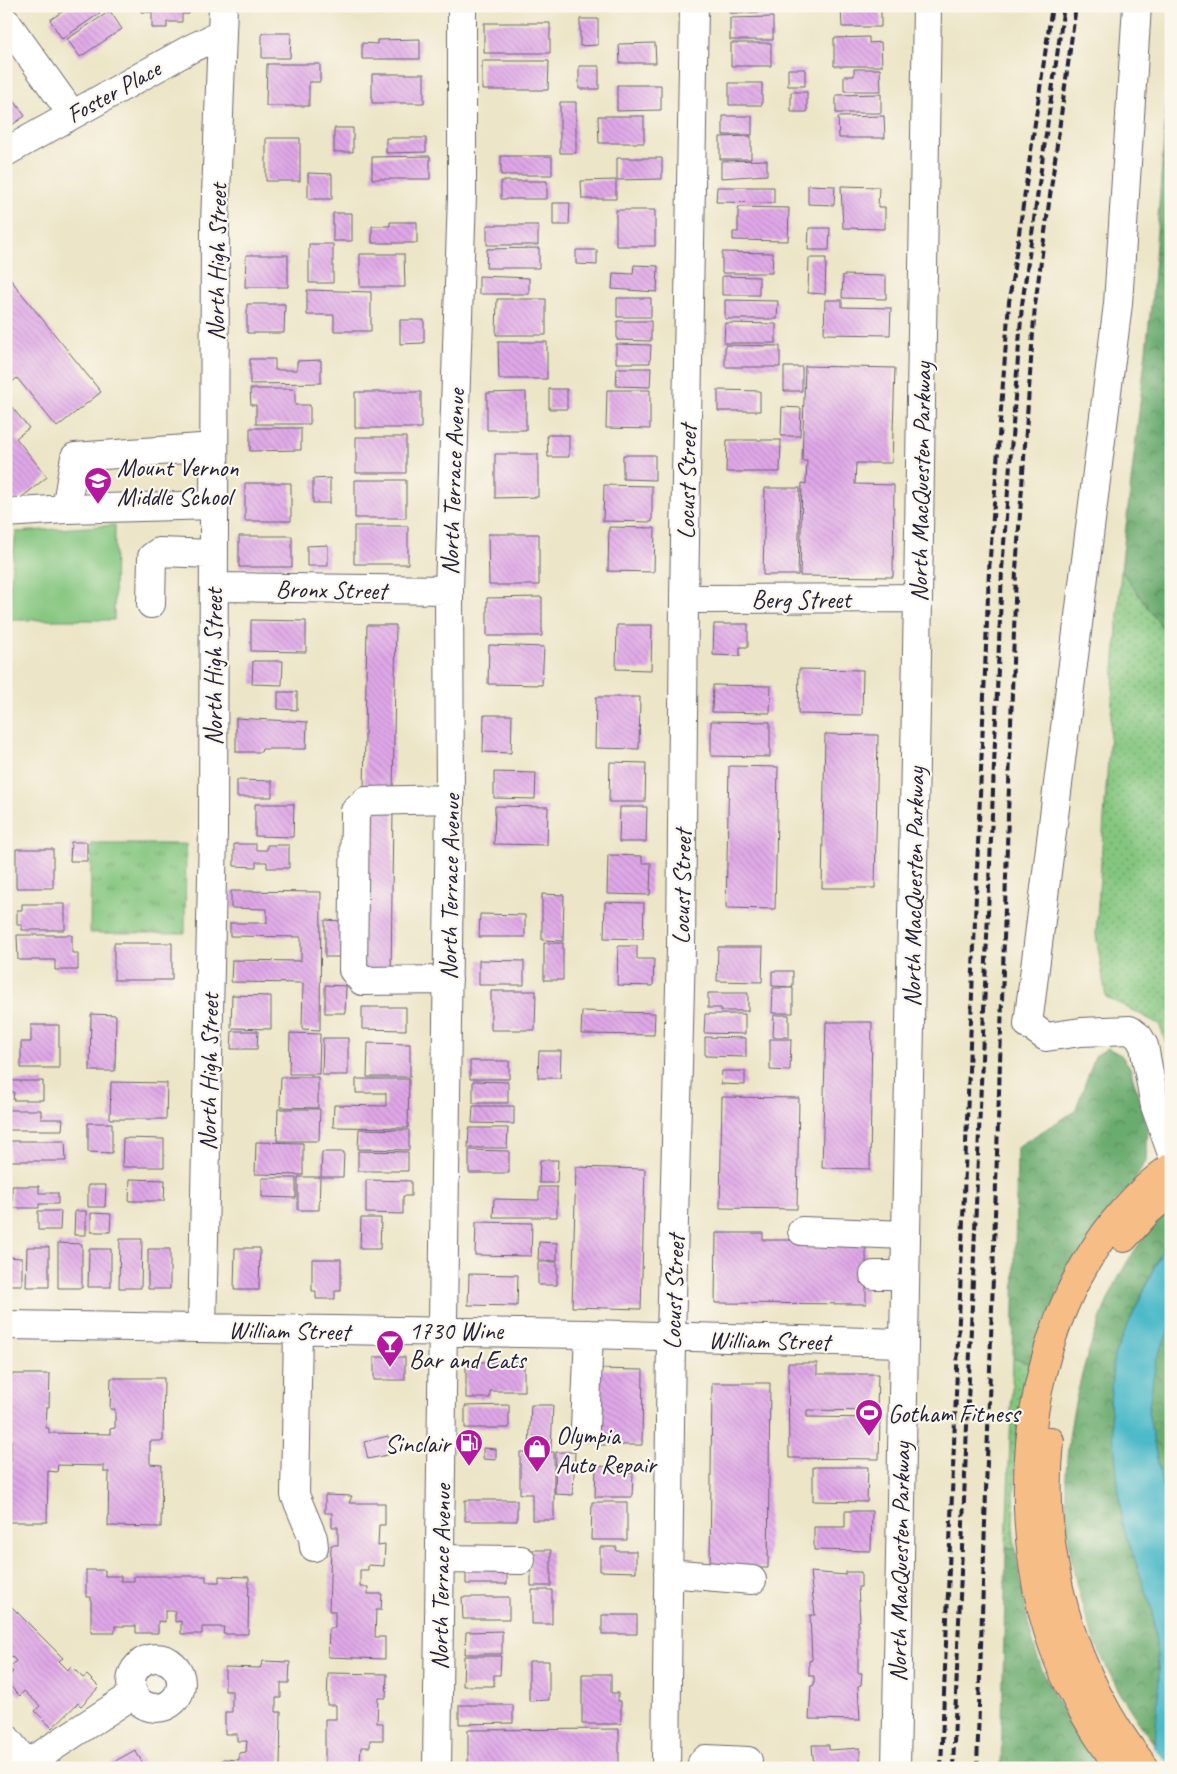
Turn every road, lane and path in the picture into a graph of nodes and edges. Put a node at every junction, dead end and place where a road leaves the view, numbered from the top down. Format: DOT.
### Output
graph roads {
  1 [pos="223,6"];
  2 [pos="462,6"];
  3 [pos="694,6"];
  4 [pos="927,6"];
  5 [pos="1137,6"];
  6 [pos="6,22"];
  7 [pos="222,34"];
  8 [pos="72,114"];
  9 [pos="6,152"];
  10 [pos="214,446"];
  11 [pos="215,505"];
  12 [pos="66,509"];
  13 [pos="6,513"];
  14 [pos="214,554"];
  15 [pos="214,587"];
  16 [pos="449,590"];
  17 [pos="918,598"];
  18 [pos="684,599"];
  19 [pos="151,604"];
  20 [pos="450,799"];
  21 [pos="448,980"];
  22 [pos="1171,1151"];
  23 [pos="1171,1167"];
  24 [pos="1171,1192"];
  25 [pos="802,1230"];
  26 [pos="906,1235"];
  27 [pos="874,1275"];
  28 [pos="904,1276"];
  29 [pos="6,1325"];
  30 [pos="202,1328"];
  31 [pos="298,1329"];
  32 [pos="443,1332"];
  33 [pos="589,1334"];
  34 [pos="671,1337"];
  35 [pos="902,1343"];
  36 [pos="585,1428"];
  37 [pos="314,1547"];
  38 [pos="440,1559"];
  39 [pos="521,1560"];
  40 [pos="668,1573"];
  41 [pos="752,1580"];
  42 [pos="134,1694"];
  43 [pos="6,1738"];
  44 [pos="1123,1756"];
  45 [pos="748,1761"];
  46 [pos="29,1766"];
  47 [pos="437,1768"];
  48 [pos="666,1768"];
  49 [pos="702,1768"];
  50 [pos="896,1768"];
  51 [pos="1145,1768"];
  1 -- 7 [label="street, North High Street"];
  2 -- 16 [label="street, North Terrace Avenue"];
  3 -- 18 [label="street, Locust Street"];
  4 -- 17 [label="street, North MacQuesten Parkway"];
  5 -- 22 [label="street"];
  6 -- 8 [label="street"];
  7 -- 8 [label="street, Foster Place"];
  7 -- 10 [label="street, North High Street"];
  8 -- 9 [label="street, Foster Place"];
  10 -- 11 [label="street, North High Street"];
  10 -- 12 [label="street"];
  11 -- 12 [label="street"];
  11 -- 14 [label="street, North High Street"];
  12 -- 13 [label="street"];
  14 -- 15 [label="street, North High Street"];
  14 -- 19 [label="street"];
  15 -- 16 [label="street, Bronx Street"];
  15 -- 30 [label="street, North High Street"];
  16 -- 20 [label="street, North Terrace Avenue"];
  17 -- 18 [label="street, Berg Street"];
  17 -- 26 [label="street, North MacQuesten Parkway"];
  18 -- 34 [label="street, Locust Street"];
  20 -- 21 [label="street, North Terrace Avenue"];
  20 -- 21 [label="street"];
  21 -- 32 [label="street, North Terrace Avenue"];
  23 -- 44 [label="highway"];
  24 -- 44 [label="highway"];
  25 -- 26 [label="street"];
  26 -- 28 [label="street, North MacQuesten Parkway"];
  27 -- 28 [label="street"];
  28 -- 35 [label="street, North MacQuesten Parkway"];
  29 -- 30 [label="street, William Street"];
  30 -- 31 [label="street, William Street"];
  31 -- 32 [label="street, William Street"];
  31 -- 37 [label="street"];
  32 -- 33 [label="street, William Street"];
  32 -- 38 [label="street, North Terrace Avenue"];
  33 -- 34 [label="street, William Street"];
  33 -- 36 [label="street"];
  34 -- 35 [label="street, William Street"];
  34 -- 40 [label="street, Locust Street"];
  35 -- 50 [label="street, North MacQuesten Parkway"];
  38 -- 39 [label="street"];
  38 -- 47 [label="street, North Terrace Avenue"];
  40 -- 41 [label="street"];
  40 -- 48 [label="street, Locust Street"];
  42 -- 46 [label="street"];
  43 -- 46 [label="street"];
  44 -- 51 [label="highway"];
  45 -- 49 [label="street"];
}
